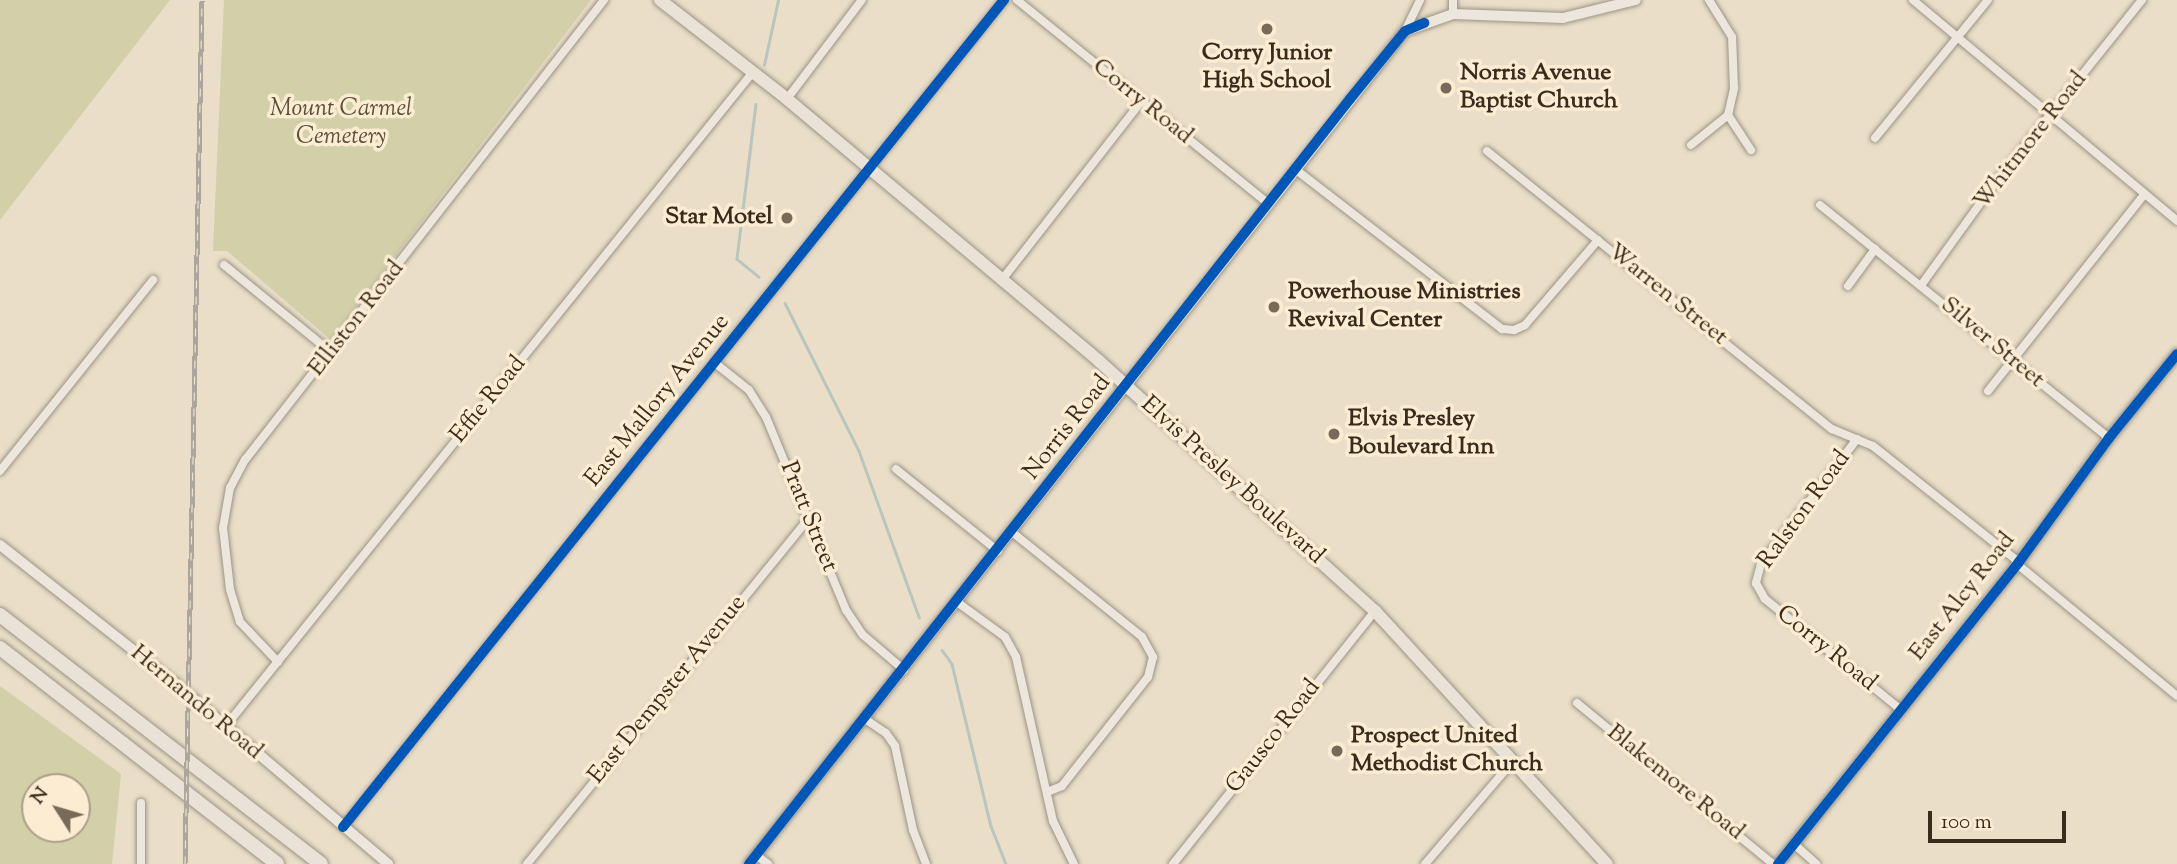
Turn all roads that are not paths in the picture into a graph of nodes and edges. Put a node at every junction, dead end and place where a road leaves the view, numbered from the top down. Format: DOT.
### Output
graph roads {
  1 [pos="604,0"];
  2 [pos="660,0"];
  3 [pos="862,0"];
  4 [pos="1004,0"];
  5 [pos="1017,0"];
  6 [pos="1420,0"];
  7 [pos="1453,0"];
  8 [pos="1636,0"];
  9 [pos="1709,0"];
  10 [pos="1913,0"];
  11 [pos="1987,0"];
  12 [pos="2141,0"];
  13 [pos="1453,13"];
  14 [pos="1405,31"];
  15 [pos="1958,37"];
  16 [pos="753,72"];
  17 [pos="787,99"];
  18 [pos="1141,102"];
  19 [pos="1728,115"];
  20 [pos="2050,117"];
  21 [pos="1875,138"];
  22 [pos="1691,145"];
  23 [pos="1751,150"];
  24 [pos="1487,152"];
  25 [pos="870,168"];
  26 [pos="1295,169"];
  27 [pos="2144,195"];
  28 [pos="1268,203"];
  29 [pos="1820,205"];
  30 [pos="2177,221"];
  31 [pos="1598,240"];
  32 [pos="1875,249"];
  33 [pos="225,265"];
  34 [pos="153,280"];
  35 [pos="1001,281"];
  36 [pos="1922,284"];
  37 [pos="1848,286"];
  38 [pos="332,353"];
  39 [pos="2177,354"];
  40 [pos="2010,359"];
  41 [pos="715,363"];
  42 [pos="1128,386"];
  43 [pos="1988,391"];
  44 [pos="2109,438"];
  45 [pos="1857,439"];
  46 [pos="896,469"];
  47 [pos="0,471"];
  48 [pos="810,517"];
  49 [pos="1013,532"];
  50 [pos="0,545"];
  51 [pos="998,551"];
  52 [pos="2018,563"];
  53 [pos="1756,583"];
  54 [pos="957,602"];
  55 [pos="1375,611"];
  56 [pos="0,615"];
  57 [pos="0,648"];
  58 [pos="278,662"];
  59 [pos="904,670"];
  60 [pos="2177,696"];
  61 [pos="1577,703"];
  62 [pos="1901,710"];
  63 [pos="865,719"];
  64 [pos="225,727"];
  65 [pos="1513,761"];
  66 [pos="1047,792"];
  67 [pos="141,803"];
  68 [pos="223,823"];
  69 [pos="343,827"];
  70 [pos="1794,844"];
  71 [pos="753,860"];
  72 [pos="141,864"];
  73 [pos="261,864"];
  74 [pos="277,864"];
  75 [pos="321,864"];
  76 [pos="388,864"];
  77 [pos="527,864"];
  78 [pos="768,864"];
  79 [pos="926,864"];
  80 [pos="1074,864"];
  81 [pos="1173,864"];
  82 [pos="1425,864"];
  83 [pos="1607,864"];
  84 [pos="1776,864"];
  85 [pos="1816,864"];
  1 -- 38 [label="street, Elliston Road"];
  2 -- 16 [label="main road, Elvis Presley Boulevard"];
  3 -- 17 [label="street"];
  4 -- 25 [label="street, East Mallory Avenue"];
  5 -- 18 [label="street, Corry Road"];
  6 -- 14 [label="street, Norris Road"];
  7 -- 13 [label="street"];
  8 -- 13 [label="main road"];
  9 -- 19 [label="street"];
  10 -- 15 [label="street"];
  11 -- 15 [label="street"];
  12 -- 20 [label="street, Whitmore Road"];
  13 -- 14 [label="main road"];
  14 -- 26 [label="main road, Norris Road"];
  15 -- 20 [label="street"];
  15 -- 21 [label="street"];
  16 -- 17 [label="main road, Elvis Presley Boulevard"];
  16 -- 58 [label="street, Effie Road"];
  17 -- 25 [label="main road, Elvis Presley Boulevard"];
  18 -- 28 [label="street, Corry Road"];
  18 -- 35 [label="street"];
  19 -- 22 [label="street"];
  19 -- 23 [label="street"];
  20 -- 27 [label="street"];
  20 -- 36 [label="street, Whitmore Road"];
  24 -- 31 [label="street"];
  25 -- 35 [label="main road, Elvis Presley Boulevard"];
  25 -- 41 [label="street, East Mallory Avenue"];
  26 -- 28 [label="main road, Norris Road"];
  26 -- 31 [label="street, Warren Street"];
  27 -- 30 [label="street"];
  27 -- 40 [label="street"];
  28 -- 42 [label="main road, Norris Road"];
  29 -- 32 [label="street, Silver Street"];
  31 -- 45 [label="street, Warren Street"];
  32 -- 36 [label="street, Silver Street"];
  32 -- 37 [label="street"];
  33 -- 38 [label="street"];
  34 -- 47 [label="street"];
  35 -- 42 [label="main road, Elvis Presley Boulevard"];
  36 -- 40 [label="street, Silver Street"];
  38 -- 58 [label="street, Elliston Road"];
  39 -- 44 [label="main road, East Alcy Road"];
  40 -- 43 [label="street"];
  40 -- 44 [label="street, Silver Street"];
  41 -- 48 [label="street, Pratt Street"];
  41 -- 69 [label="street, East Mallory Avenue"];
  42 -- 49 [label="main road, Norris Road"];
  42 -- 55 [label="main road, Elvis Presley Boulevard"];
  44 -- 52 [label="main road, East Alcy Road"];
  45 -- 52 [label="street, Warren Street"];
  45 -- 53 [label="street, Ralston Road"];
  46 -- 51 [label="street"];
  48 -- 59 [label="street, Pratt Street"];
  48 -- 77 [label="street, East Dempster Avenue"];
  49 -- 51 [label="main road, Norris Road"];
  49 -- 66 [label="street"];
  50 -- 64 [label="main road, Hernando Road"];
  51 -- 54 [label="main road, Norris Road"];
  52 -- 60 [label="street, Warren Street"];
  52 -- 62 [label="main road, East Alcy Road"];
  53 -- 62 [label="street, Corry Road"];
  54 -- 59 [label="main road, Norris Road"];
  54 -- 66 [label="street"];
  55 -- 65 [label="main road, Elvis Presley Boulevard"];
  55 -- 81 [label="street, Gausco Road"];
  56 -- 75 [label="highway"];
  57 -- 68 [label="highway"];
  58 -- 64 [label="street, Effie Road"];
  59 -- 63 [label="main road, Norris Road"];
  61 -- 84 [label="street, Blakemore Road"];
  62 -- 70 [label="main road, East Alcy Road"];
  63 -- 71 [label="main road, Norris Road"];
  63 -- 79 [label="street"];
  64 -- 69 [label="main road, Hernando Road"];
  65 -- 82 [label="street"];
  65 -- 83 [label="main road, Elvis Presley Boulevard"];
  66 -- 80 [label="street"];
  67 -- 72 [label="street"];
  68 -- 73 [label="highway"];
  68 -- 74 [label="highway"];
  69 -- 76 [label="main road, Hernando Road"];
  70 -- 84 [label="main road, East Alcy Road"];
  70 -- 85 [label="street"];
  71 -- 78 [label="street"];
}
